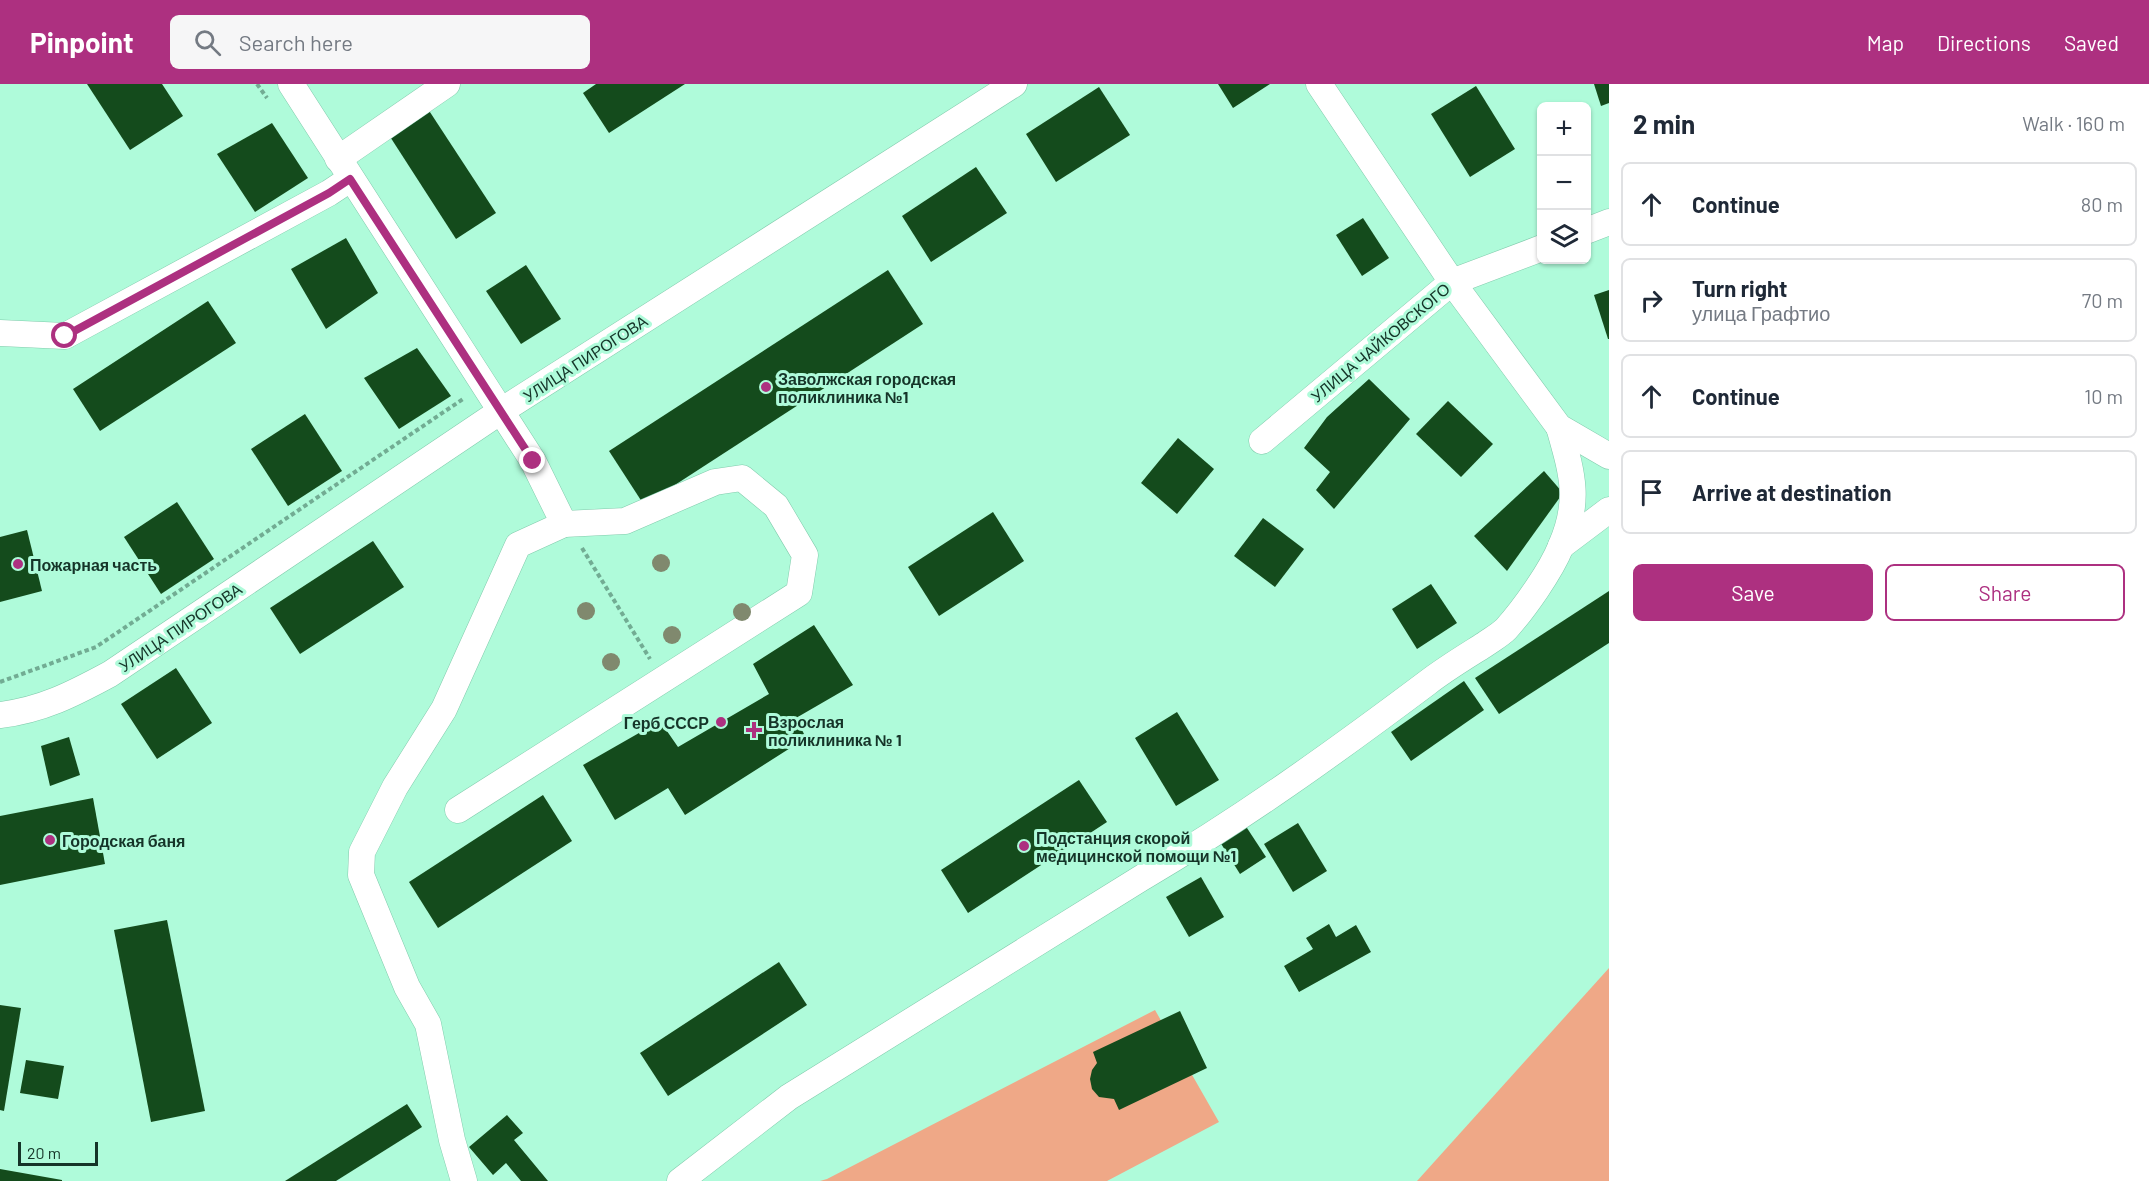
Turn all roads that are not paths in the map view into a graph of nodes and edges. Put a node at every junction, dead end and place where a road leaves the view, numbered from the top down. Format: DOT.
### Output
graph roads {
  1 [pos="291,84"];
  2 [pos="447,84"];
  3 [pos="1014,84"];
  4 [pos="1319,84"];
  5 [pos="344,169"];
  6 [pos="1609,222"];
  7 [pos="1591,229"];
  8 [pos="1537,250"];
  9 [pos="1452,282"];
  10 [pos="0,333"];
  11 [pos="501,411"];
  12 [pos="1559,427"];
  13 [pos="1262,441"];
  14 [pos="1609,456"];
  15 [pos="1609,510"];
  16 [pos="564,524"];
  17 [pos="1561,546"];
  18 [pos="0,715"];
  19 [pos="459,810"];
  20 [pos="464,1181"];
  21 [pos="680,1181"];
  1 -- 5 [label="street"];
  2 -- 5 [label="street"];
  3 -- 11 [label="street, УЛИЦА ПИРОГОВА"];
  4 -- 9 [label="street"];
  5 -- 10 [label="street"];
  5 -- 11 [label="street"];
  6 -- 7 [label="street"];
  8 -- 9 [label="street, УЛИЦА ЧАЙКОВСКОГО"];
  9 -- 12 [label="street"];
  9 -- 13 [label="street, УЛИЦА ЧАЙКОВСКОГО"];
  11 -- 16 [label="street"];
  11 -- 18 [label="street, УЛИЦА ПИРОГОВА"];
  12 -- 14 [label="street"];
  12 -- 17 [label="street"];
  15 -- 17 [label="street"];
  16 -- 19 [label="street"];
  16 -- 20 [label="street"];
  17 -- 21 [label="street"];
}
